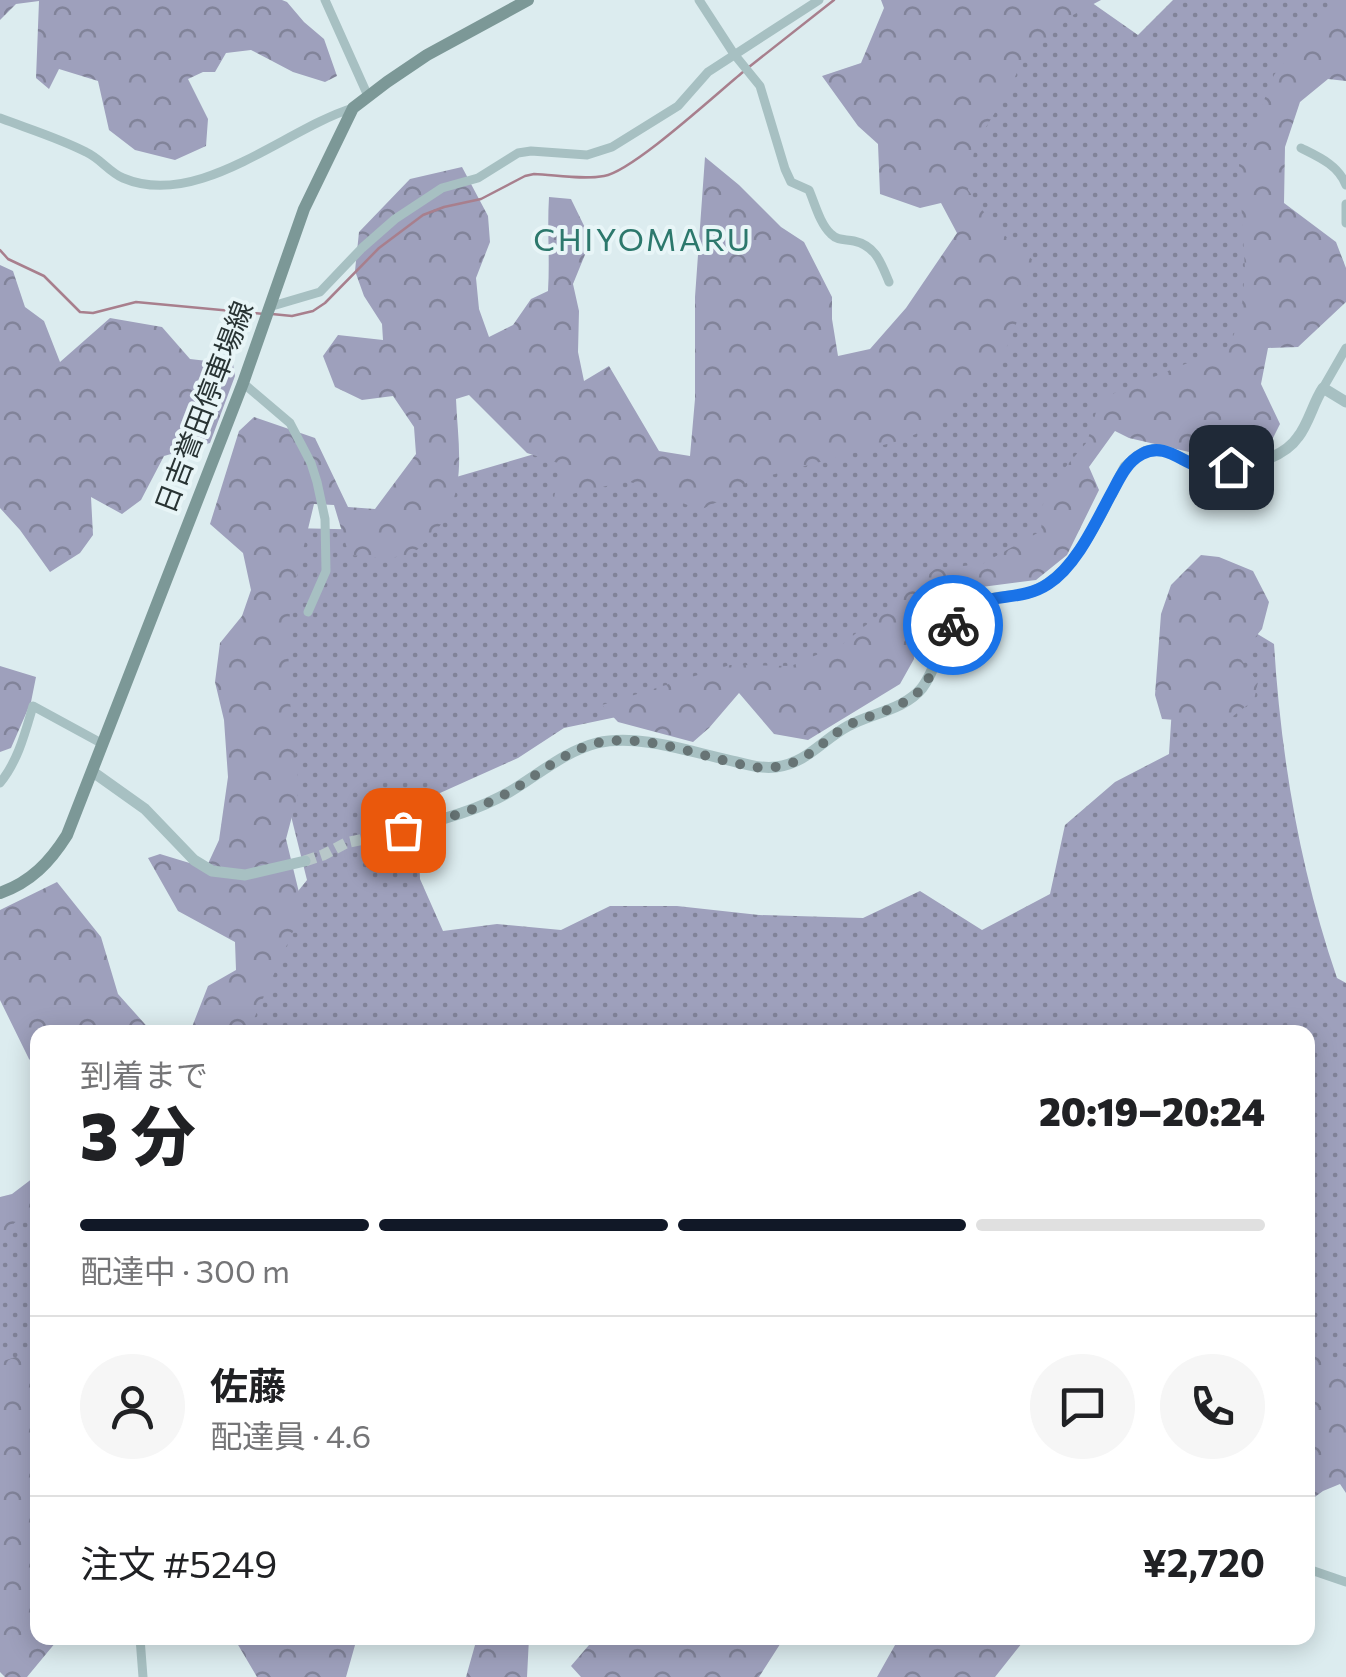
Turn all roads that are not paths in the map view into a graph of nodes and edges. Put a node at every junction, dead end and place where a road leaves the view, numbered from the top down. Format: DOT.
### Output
graph roads {
  1 [pos="326,0"];
  2 [pos="528,0"];
  3 [pos="698,0"];
  4 [pos="819,0"];
  5 [pos="734,54"];
  6 [pos="368,96"];
  7 [pos="352,108"];
  8 [pos="0,118"];
  9 [pos="1301,148"];
  10 [pos="1346,185"];
  11 [pos="1346,204"];
  12 [pos="1346,223"];
  13 [pos="890,282"];
  14 [pos="269,308"];
  15 [pos="1346,348"];
  16 [pos="242,383"];
  17 [pos="1323,388"];
  18 [pos="1346,402"];
  19 [pos="308,612"];
  20 [pos="101,743"];
  21 [pos="92,772"];
  22 [pos="0,783"];
  23 [pos="403,830"];
  24 [pos="306,861"];
  25 [pos="0,893"];
  26 [pos="1315,1571"];
  27 [pos="1346,1582"];
  28 [pos="141,1645"];
  29 [pos="143,1677"];
  1 -- 6 [label="street"];
  2 -- 6 [label="main road, 日吉誉田停車場線"];
  3 -- 5 [label="street"];
  4 -- 5 [label="street"];
  5 -- 13 [label="street"];
  5 -- 14 [label="street"];
  6 -- 7 [label="main road, 日吉誉田停車場線"];
  7 -- 8 [label="street"];
  7 -- 14 [label="main road, 日吉誉田停車場線"];
  9 -- 10 [label="street"];
  11 -- 12 [label="street"];
  14 -- 16 [label="main road, 日吉誉田停車場線"];
  15 -- 17 [label="street"];
  16 -- 19 [label="street"];
  16 -- 20 [label="main road, 日吉誉田停車場線"];
  17 -- 18 [label="street"];
  17 -- 23 [label="street"];
  20 -- 21 [label="main road, 日吉誉田停車場線"];
  20 -- 22 [label="street"];
  21 -- 24 [label="street"];
  21 -- 25 [label="main road, 日吉誉田停車場線"];
  26 -- 27 [label="street"];
  28 -- 29 [label="street"];
}
